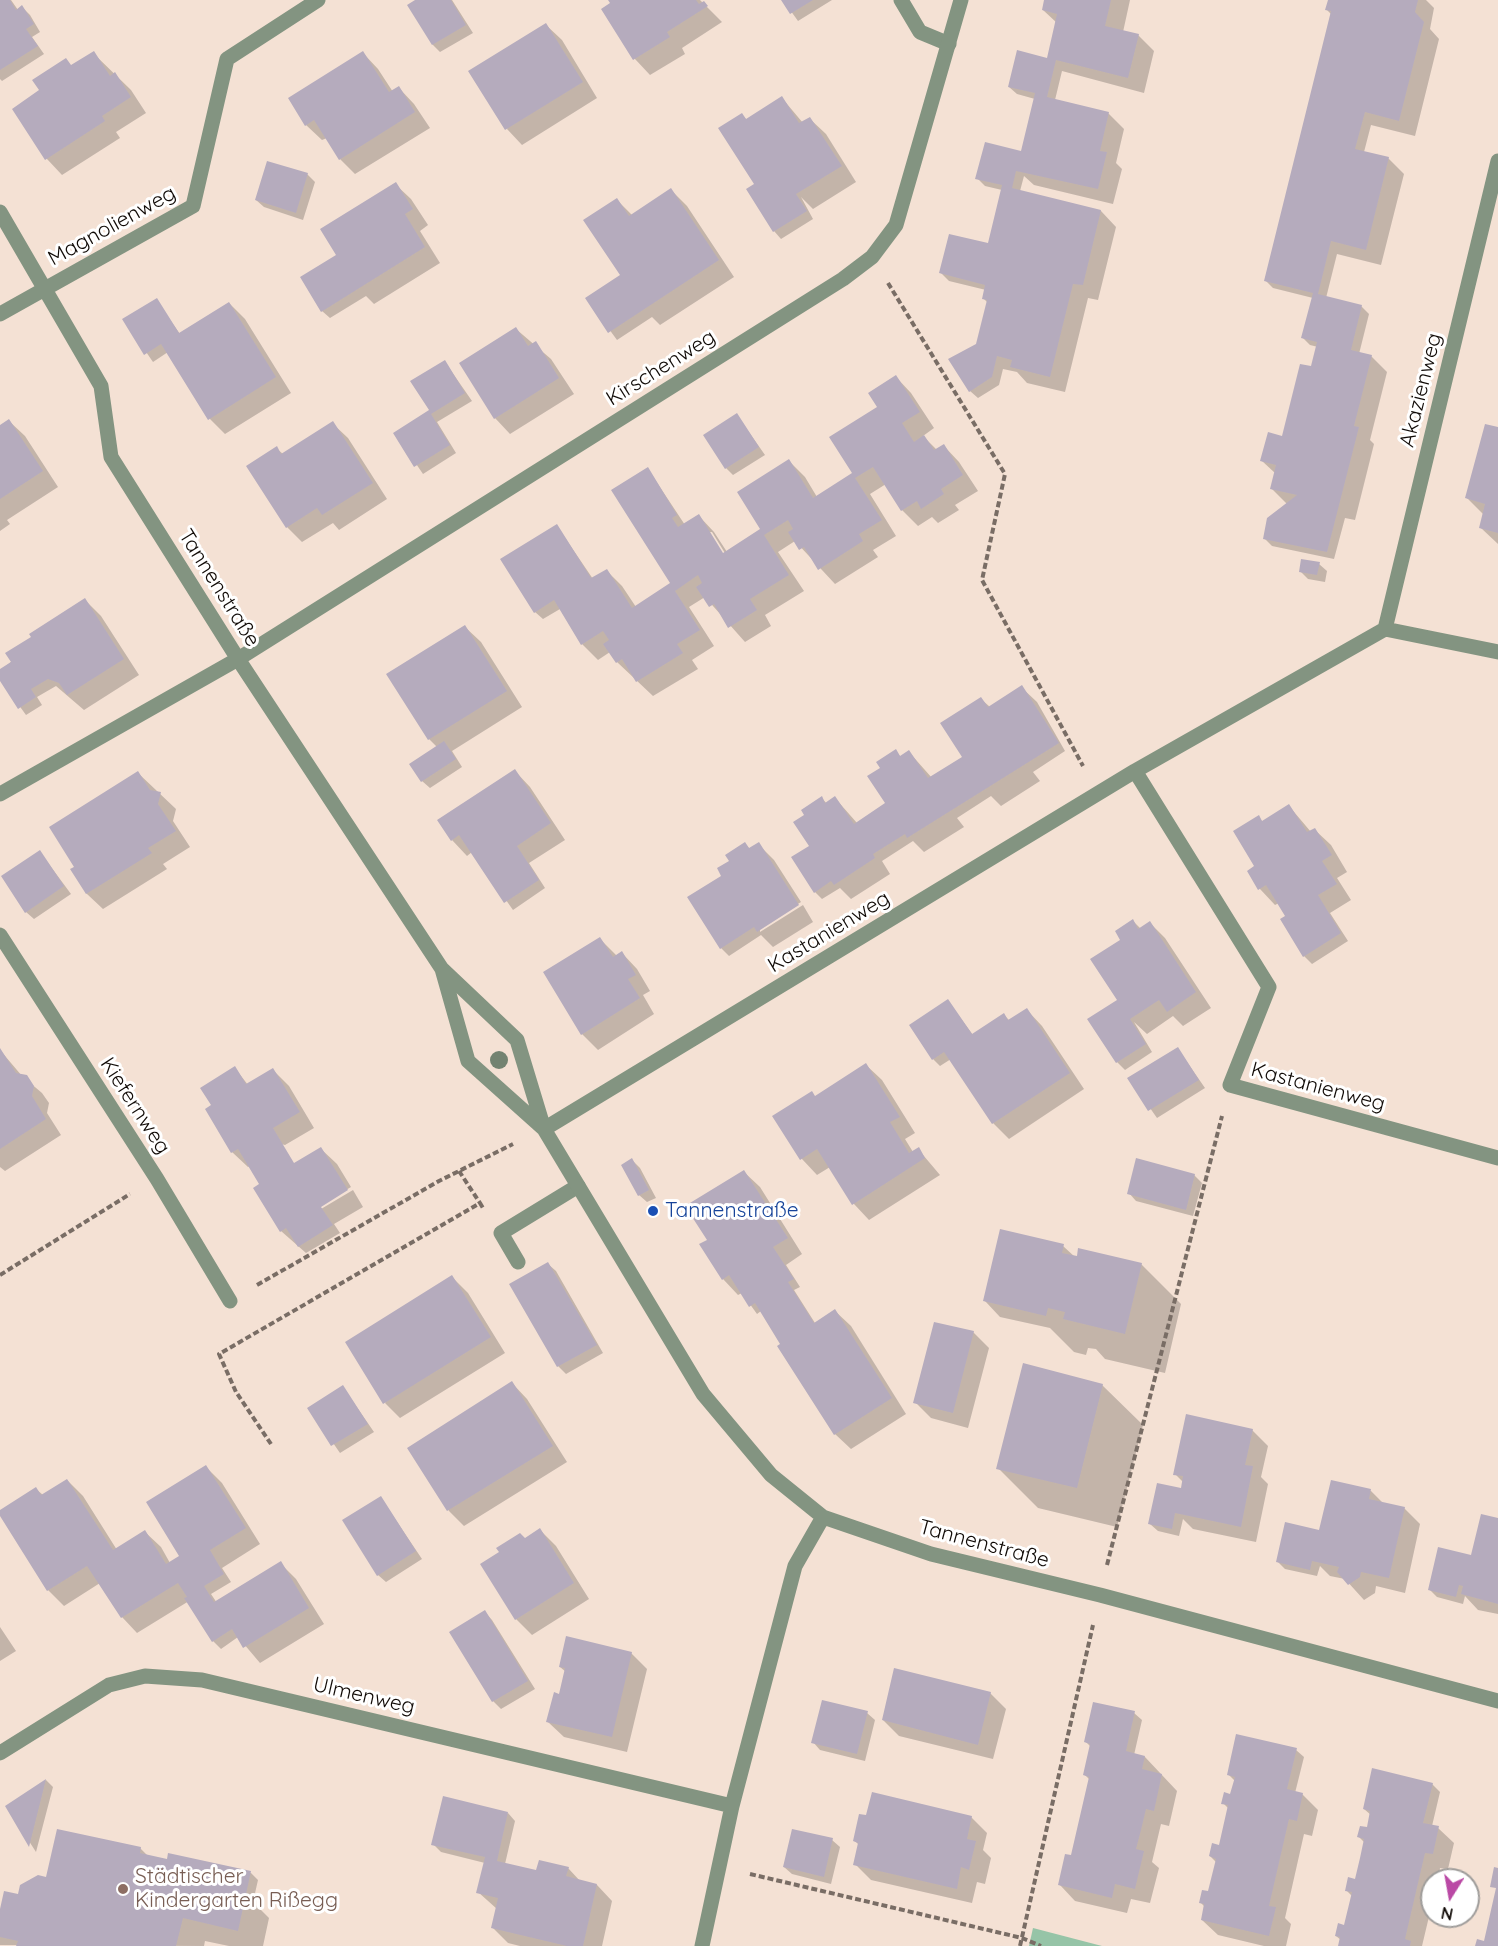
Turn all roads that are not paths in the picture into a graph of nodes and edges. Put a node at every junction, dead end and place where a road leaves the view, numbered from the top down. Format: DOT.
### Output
graph roads {
  1 [pos="318,0"];
  2 [pos="901,0"];
  3 [pos="961,0"];
  4 [pos="949,44"];
  5 [pos="1498,161"];
  6 [pos="0,212"];
  7 [pos="45,287"];
  8 [pos="0,314"];
  9 [pos="1385,628"];
  10 [pos="1498,652"];
  11 [pos="238,658"];
  12 [pos="1135,771"];
  13 [pos="0,794"];
  14 [pos="0,935"];
  15 [pos="442,969"];
  16 [pos="544,1129"];
  17 [pos="1498,1158"];
  18 [pos="578,1186"];
  19 [pos="518,1262"];
  20 [pos="230,1301"];
  21 [pos="823,1517"];
  22 [pos="1498,1701"];
  23 [pos="0,1753"];
  24 [pos="732,1806"];
  25 [pos="702,1946"];
  1 -- 7 [label="street, Magnolienweg"];
  2 -- 4 [label="street"];
  3 -- 4 [label="street, Kirschenweg"];
  4 -- 11 [label="street, Kirschenweg"];
  5 -- 9 [label="street, Akazienweg"];
  6 -- 7 [label="street, Tannenstraße"];
  7 -- 8 [label="street, Magnolienweg"];
  7 -- 11 [label="street, Tannenstraße"];
  9 -- 10 [label="street"];
  9 -- 12 [label="street, Kastanienweg"];
  11 -- 13 [label="street"];
  11 -- 15 [label="street, Tannenstraße"];
  12 -- 16 [label="street, Kastanienweg"];
  12 -- 17 [label="street, Kastanienweg"];
  14 -- 20 [label="street, Kiefernweg"];
  15 -- 16 [label="street, Tannenstraße"];
  15 -- 16 [label="street, Tannenstraße"];
  16 -- 18 [label="street, Tannenstraße"];
  18 -- 19 [label="street"];
  18 -- 21 [label="street, Tannenstraße"];
  21 -- 22 [label="street, Tannenstraße"];
  21 -- 24 [label="street"];
  23 -- 24 [label="street, Ulmenweg"];
  24 -- 25 [label="street"];
}
